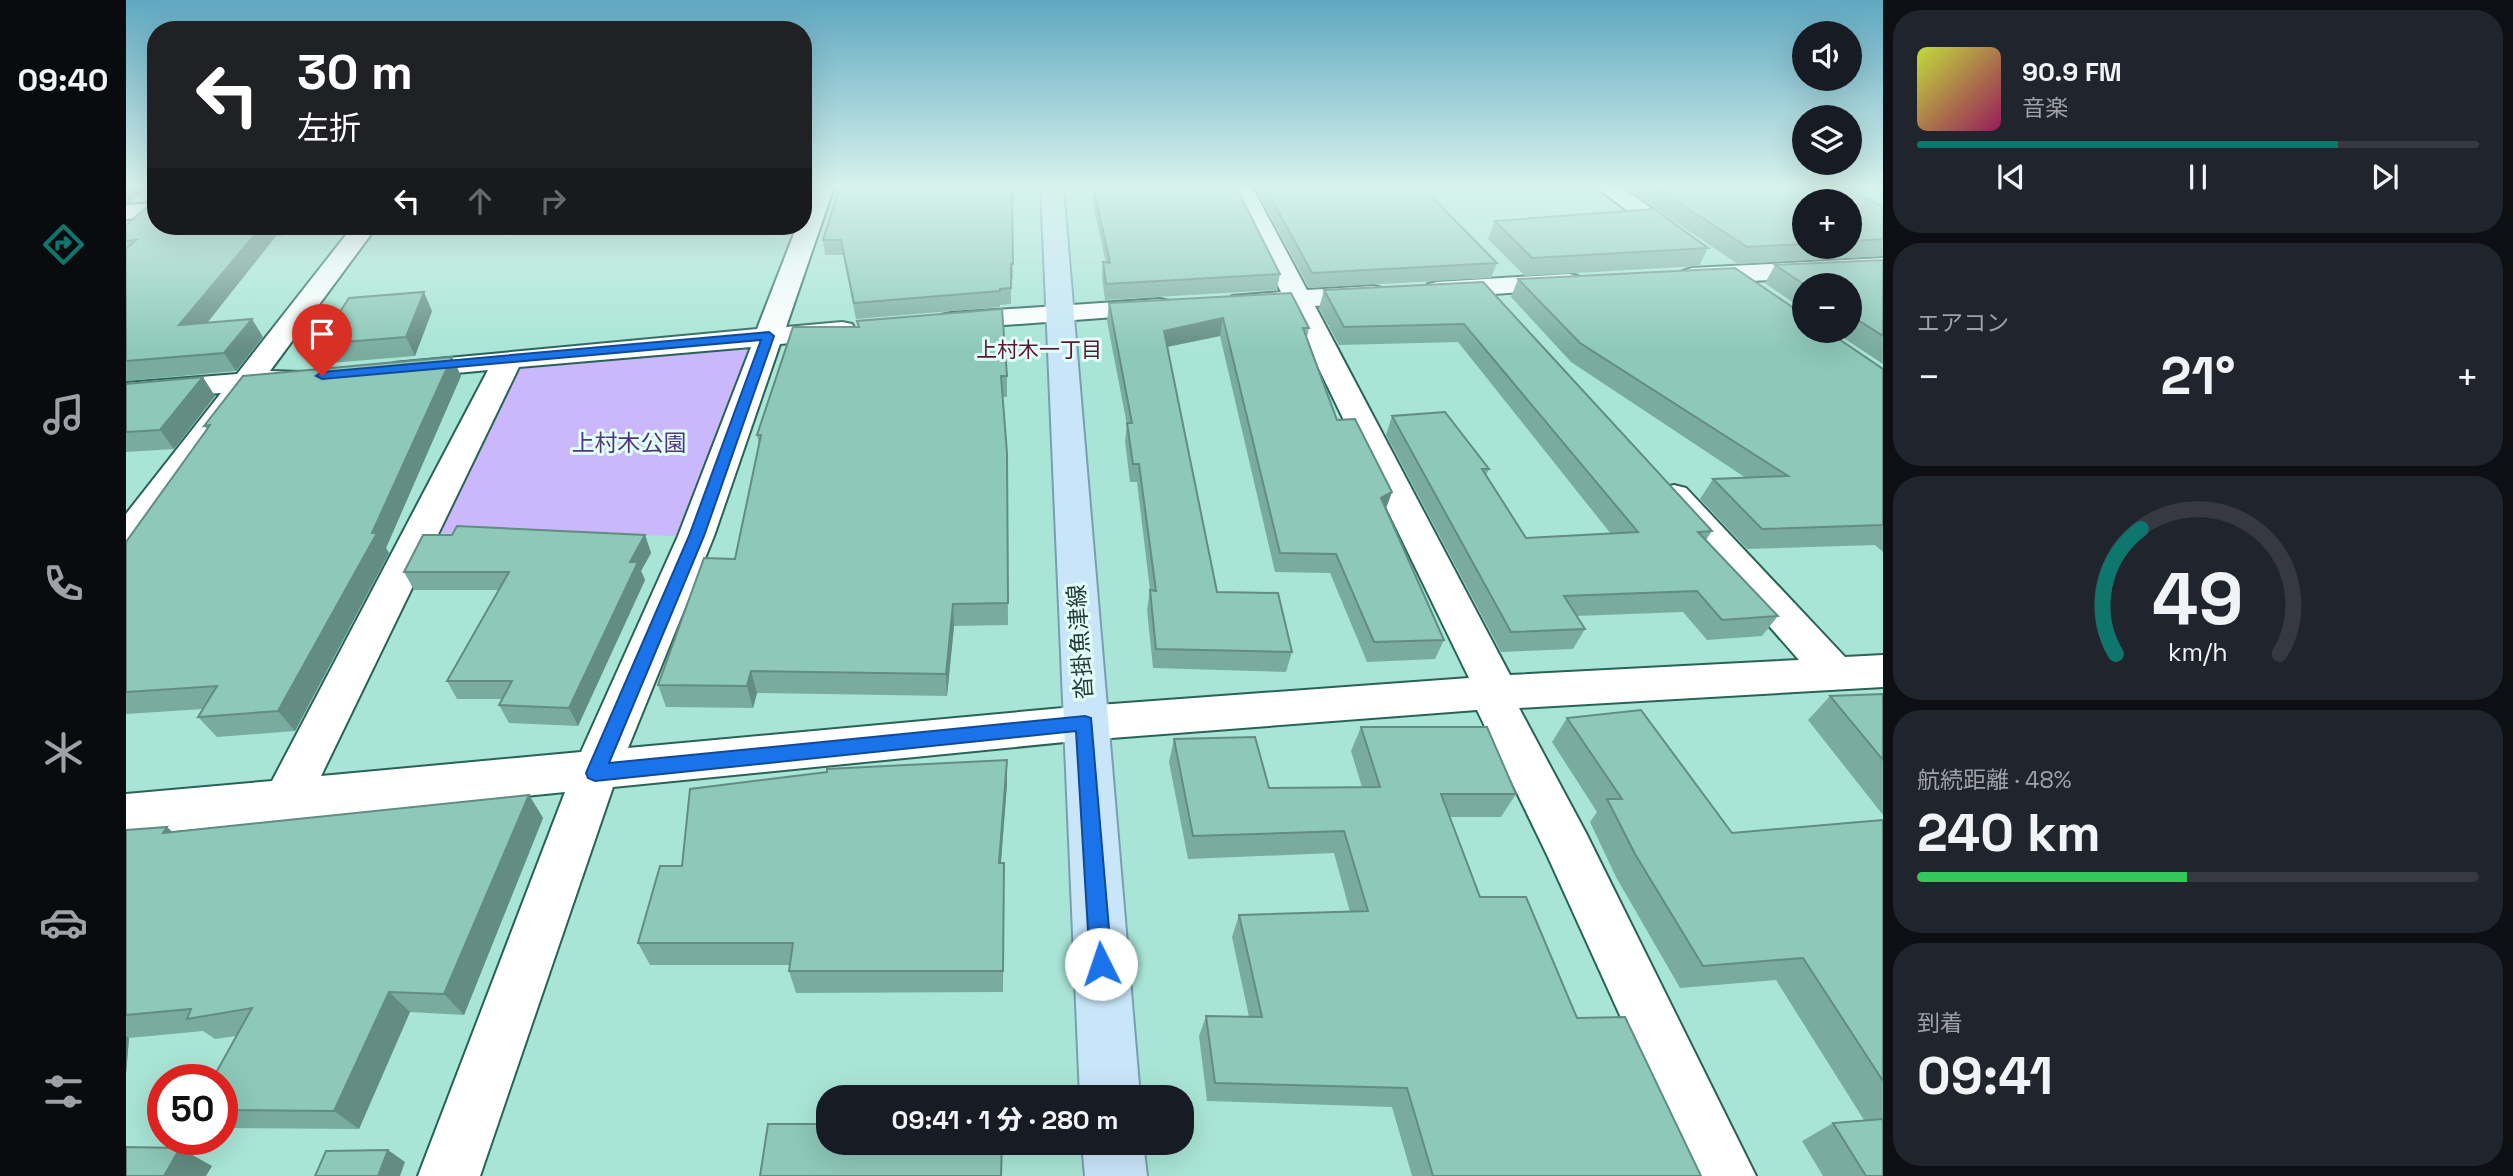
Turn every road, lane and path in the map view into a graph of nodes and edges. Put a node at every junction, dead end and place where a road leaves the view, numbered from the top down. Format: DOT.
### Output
graph roads {
  1 [pos="353,242"];
  2 [pos="803,242"];
  3 [pos="1055,242"];
  4 [pos="1268,242"];
  5 [pos="1684,242"];
  6 [pos="1883,266"];
  7 [pos="1731,275"];
  8 [pos="1664,278"];
  9 [pos="1499,279"];
  10 [pos="1597,281"];
  11 [pos="1763,297"];
  12 [pos="1296,298"];
  13 [pos="1214,303"];
  14 [pos="1186,305"];
  15 [pos="1059,313"];
  16 [pos="1511,318"];
  17 [pos="929,323"];
  18 [pos="862,328"];
  19 [pos="769,336"];
  20 [pos="508,361"];
  21 [pos="376,372"];
  22 [pos="322,376"];
  23 [pos="243,382"];
  24 [pos="126,392"];
  25 [pos="1649,469"];
  26 [pos="126,539"];
  27 [pos="1833,671"];
  28 [pos="1881,673"];
  29 [pos="1490,693"];
  30 [pos="1085,723"];
  31 [pos="595,773"];
  32 [pos="286,800"];
  33 [pos="126,815"];
  34 [pos="1109,1085"];
  35 [pos="1114,1155"];
  36 [pos="449,1176"];
  37 [pos="1116,1176"];
  38 [pos="1725,1176"];
  1 -- 23 [label="street"];
  2 -- 19 [label="street"];
  3 -- 15 [label="main road, 沓掛魚津線"];
  4 -- 12 [label="street"];
  5 -- 7 [label="street"];
  6 -- 7 [label="street"];
  7 -- 8 [label="street"];
  7 -- 11 [label="street"];
  9 -- 10 [label="street"];
  9 -- 12 [label="street"];
  9 -- 16 [label="street"];
  12 -- 13 [label="street"];
  12 -- 29 [label="street"];
  14 -- 15 [label="street"];
  15 -- 17 [label="street"];
  15 -- 30 [label="main road, 沓掛魚津線"];
  18 -- 19 [label="street"];
  19 -- 20 [label="street"];
  19 -- 31 [label="street"];
  20 -- 21 [label="street"];
  20 -- 32 [label="street"];
  22 -- 23 [label="street"];
  23 -- 24 [label="street"];
  23 -- 26 [label="street"];
  25 -- 27 [label="street"];
  27 -- 28 [label="street"];
  27 -- 29 [label="street"];
  29 -- 30 [label="street"];
  29 -- 38 [label="street"];
  30 -- 31 [label="street"];
  30 -- 34 [label="main road, 沓掛魚津線"];
  31 -- 32 [label="street"];
  31 -- 36 [label="street"];
  32 -- 33 [label="street"];
  35 -- 37 [label="main road"];
}
